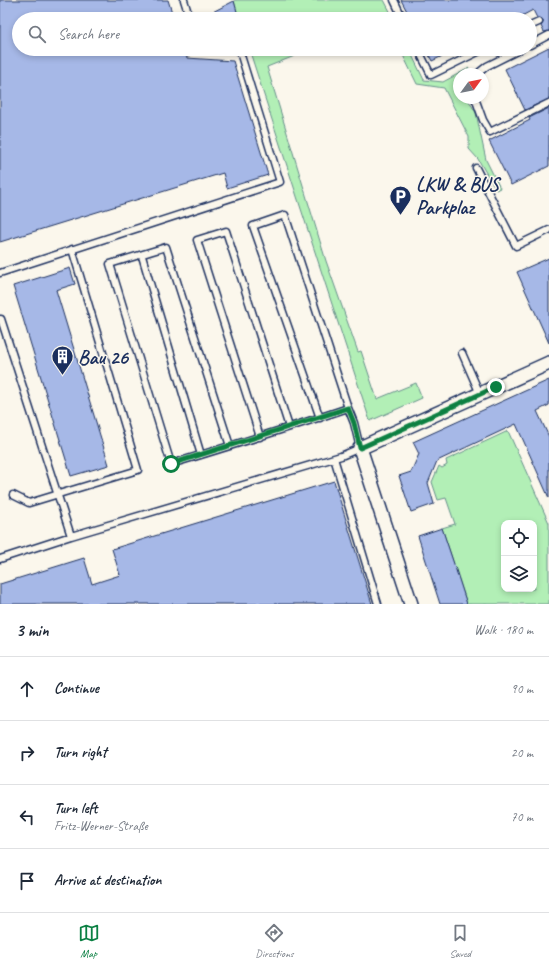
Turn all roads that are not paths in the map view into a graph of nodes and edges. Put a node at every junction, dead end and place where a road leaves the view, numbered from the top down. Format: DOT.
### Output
graph roads {
  1 [pos="184,0"];
  2 [pos="394,0"];
  3 [pos="188,12"];
  4 [pos="400,12"];
  5 [pos="549,35"];
  6 [pos="537,41"];
  7 [pos="241,56"];
  8 [pos="422,56"];
  9 [pos="470,56"];
  10 [pos="507,56"];
  11 [pos="484,68"];
  12 [pos="549,103"];
  13 [pos="477,104"];
  14 [pos="476,168"];
  15 [pos="549,230"];
  16 [pos="72,249"];
  17 [pos="142,256"];
  18 [pos="0,273"];
  19 [pos="0,318"];
  20 [pos="462,353"];
  21 [pos="549,363"];
  22 [pos="480,394"];
  23 [pos="348,408"];
  24 [pos="320,418"];
  25 [pos="289,427"];
  26 [pos="260,436"];
  27 [pos="230,446"];
  28 [pos="360,448"];
  29 [pos="202,455"];
  30 [pos="334,458"];
  31 [pos="13,495"];
  32 [pos="58,495"];
  33 [pos="71,536"];
  34 [pos="0,559"];
  35 [pos="378,604"];
  36 [pos="411,604"];
  1 -- 3 [label="lane"];
  2 -- 4 [label="lane"];
  5 -- 6 [label="lane"];
  7 -- 16 [label="lane"];
  8 -- 9 [label="lane"];
  10 -- 11 [label="lane"];
  12 -- 13 [label="lane"];
  14 -- 15 [label="lane"];
  16 -- 18 [label="lane"];
  16 -- 32 [label="lane"];
  17 -- 27 [label="lane"];
  17 -- 29 [label="lane"];
  17 -- 29 [label="lane"];
  19 -- 32 [label="lane"];
  20 -- 22 [label="lane"];
  21 -- 22 [label="street"];
  22 -- 28 [label="street"];
  23 -- 24 [label="lane"];
  23 -- 24 [label="lane"];
  23 -- 28 [label="lane"];
  24 -- 25 [label="lane"];
  25 -- 26 [label="lane"];
  25 -- 26 [label="lane"];
  26 -- 27 [label="lane"];
  27 -- 29 [label="lane"];
  28 -- 30 [label="lane"];
  28 -- 36 [label="street"];
  30 -- 33 [label="lane"];
  30 -- 35 [label="lane"];
  31 -- 32 [label="lane"];
  32 -- 33 [label="lane"];
  33 -- 34 [label="lane"];
}
